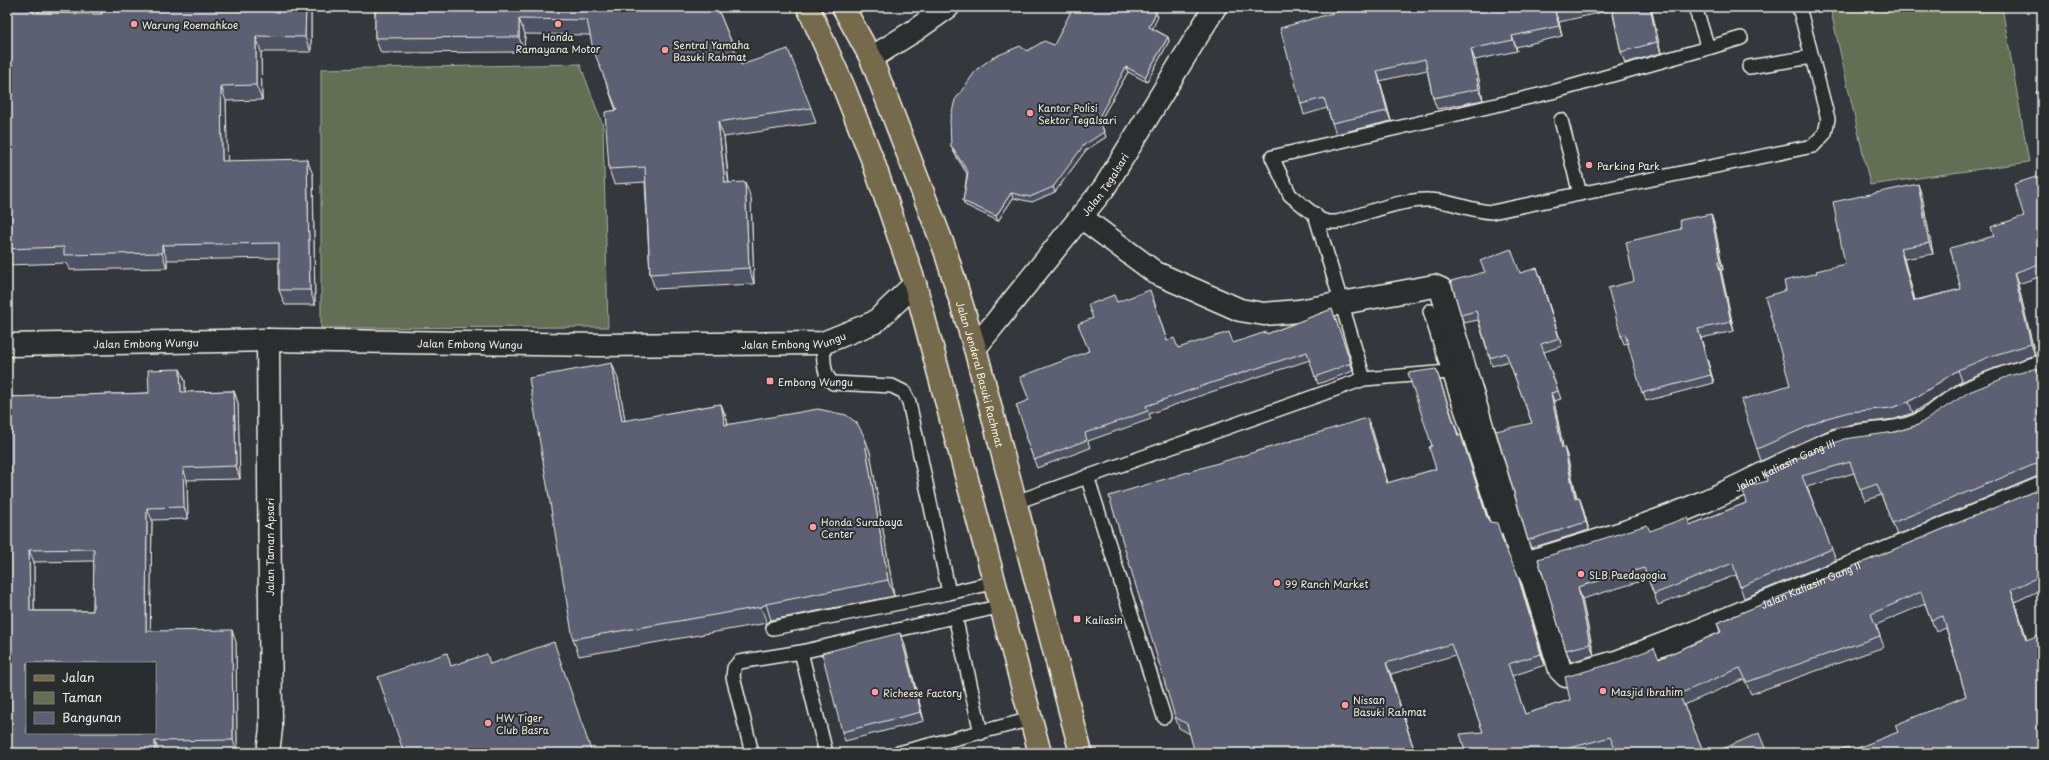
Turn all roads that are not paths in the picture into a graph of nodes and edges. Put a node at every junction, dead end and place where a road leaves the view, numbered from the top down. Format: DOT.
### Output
graph roads {
  1 [pos="808,7"];
  2 [pos="843,7"];
  3 [pos="948,7"];
  4 [pos="1215,7"];
  5 [pos="1695,7"];
  6 [pos="1800,7"];
  7 [pos="1741,38"];
  8 [pos="1708,48"];
  9 [pos="1812,57"];
  10 [pos="871,58"];
  11 [pos="1749,68"];
  12 [pos="1561,120"];
  13 [pos="1580,194"];
  14 [pos="1314,214"];
  15 [pos="1080,218"];
  16 [pos="915,284"];
  17 [pos="1341,303"];
  18 [pos="1430,311"];
  19 [pos="268,340"];
  20 [pos="823,343"];
  21 [pos="7,345"];
  22 [pos="975,348"];
  23 [pos="2042,366"];
  24 [pos="1449,372"];
  25 [pos="1364,379"];
  26 [pos="1087,476"];
  27 [pos="2042,488"];
  28 [pos="1016,502"];
  29 [pos="1499,527"];
  30 [pos="1524,563"];
  31 [pos="996,582"];
  32 [pos="949,593"];
  33 [pos="1002,606"];
  34 [pos="955,616"];
  35 [pos="773,628"];
  36 [pos="800,652"];
  37 [pos="1164,717"];
  38 [pos="1032,719"];
  39 [pos="981,733"];
  40 [pos="268,753"];
  41 [pos="752,753"];
  42 [pos="826,753"];
  43 [pos="898,753"];
  44 [pos="1040,753"];
  45 [pos="1080,753"];
  1 -- 16 [label="main road"];
  2 -- 10 [label="main road, Jalan Jenderal Basuki Rachmat"];
  3 -- 10 [label="street"];
  4 -- 15 [label="street, Jalan Tegalsari"];
  5 -- 8 [label="lane"];
  6 -- 9 [label="lane"];
  7 -- 8 [label="lane"];
  8 -- 14 [label="lane"];
  9 -- 11 [label="lane"];
  9 -- 13 [label="lane"];
  10 -- 22 [label="main road, Jalan Jenderal Basuki Rachmat"];
  12 -- 13 [label="lane"];
  13 -- 14 [label="lane"];
  14 -- 17 [label="lane"];
  15 -- 17 [label="street"];
  15 -- 22 [label="street, Jalan Tegalsari"];
  16 -- 20 [label="street, Jalan Embong Wungu"];
  16 -- 31 [label="main road"];
  17 -- 25 [label="lane"];
  17 -- 30 [label="street"];
  18 -- 24 [label="lane"];
  19 -- 20 [label="street, Jalan Embong Wungu"];
  19 -- 21 [label="street, Jalan Embong Wungu"];
  19 -- 40 [label="street, Jalan Taman Apsari"];
  20 -- 32 [label="lane"];
  22 -- 28 [label="main road, Jalan Jenderal Basuki Rachmat"];
  23 -- 30 [label="street, Jalan Kaliasin Gang III"];
  24 -- 25 [label="lane"];
  24 -- 29 [label="lane"];
  25 -- 26 [label="lane"];
  26 -- 28 [label="lane"];
  26 -- 37 [label="lane"];
  27 -- 30 [label="street, Jalan Kaliasin Gang II"];
  28 -- 45 [label="main road, Jalan Jenderal Basuki Rachmat"];
  31 -- 32 [label="lane"];
  31 -- 33 [label="main road"];
  32 -- 35 [label="lane"];
  33 -- 34 [label="lane"];
  33 -- 38 [label="main road"];
  34 -- 36 [label="lane"];
  34 -- 39 [label="lane"];
  36 -- 41 [label="lane"];
  36 -- 42 [label="lane"];
  38 -- 39 [label="lane"];
  38 -- 44 [label="main road"];
  39 -- 43 [label="lane"];
}
